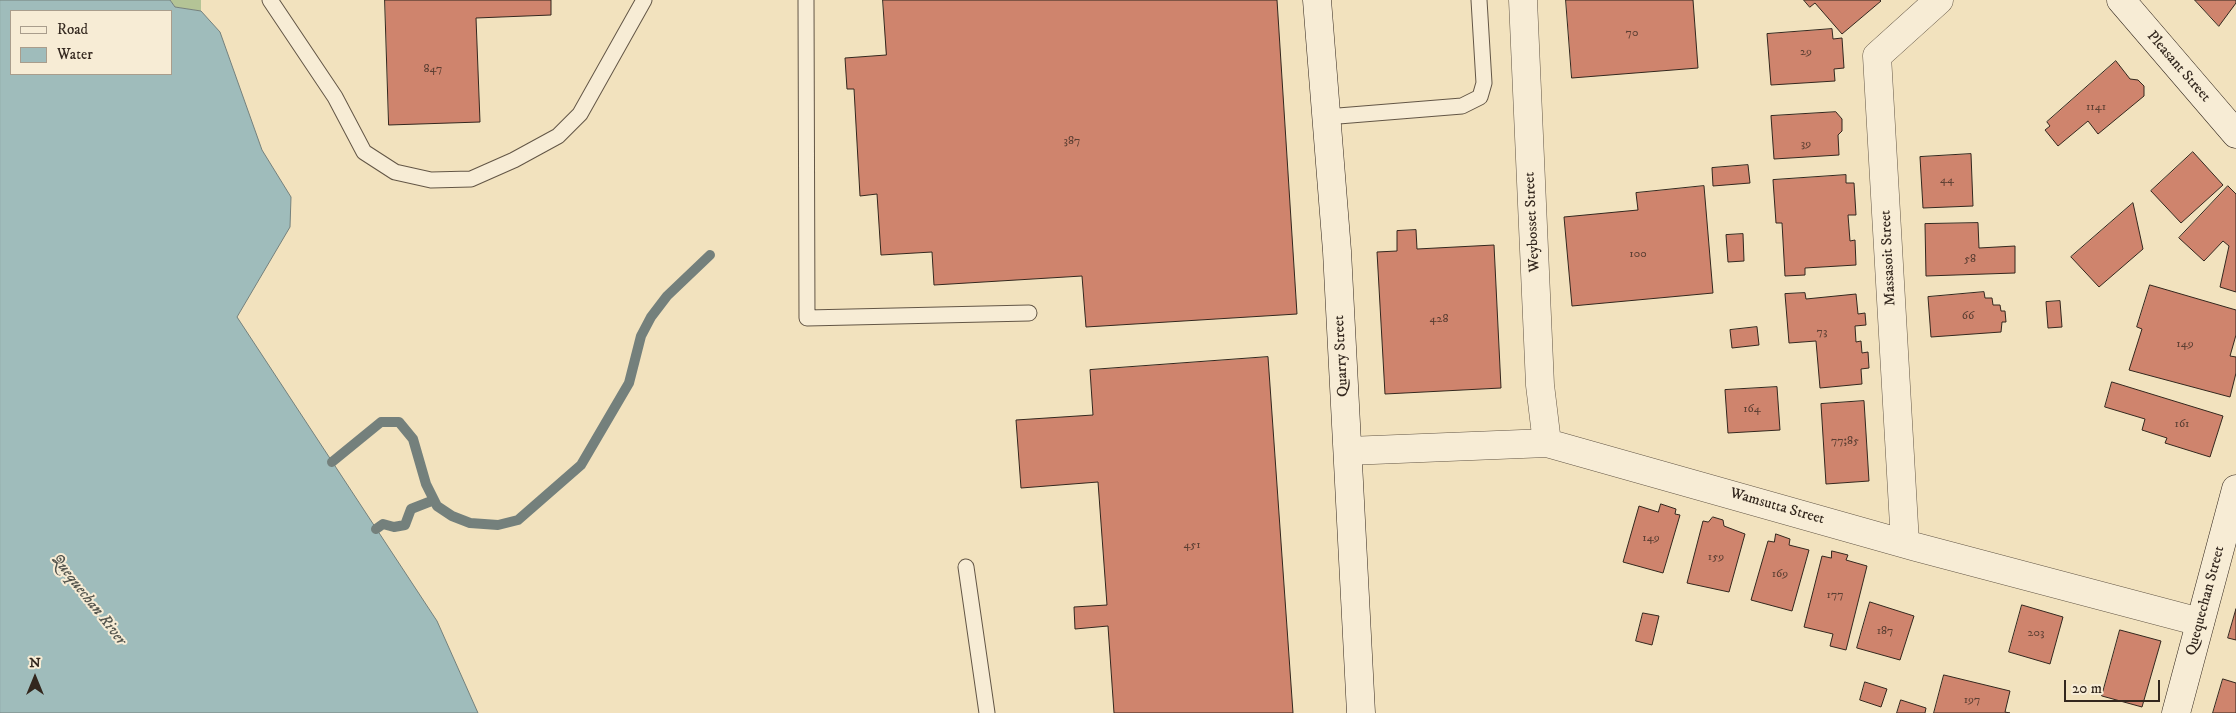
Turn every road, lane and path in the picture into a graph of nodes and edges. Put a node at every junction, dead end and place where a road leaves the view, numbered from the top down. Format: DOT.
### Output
graph roads {
  1 [pos="270,0"];
  2 [pos="644,0"];
  3 [pos="806,0"];
  4 [pos="1317,0"];
  5 [pos="1478,0"];
  6 [pos="1523,0"];
  7 [pos="1939,0"];
  8 [pos="2121,0"];
  9 [pos="1326,117"];
  10 [pos="2236,134"];
  11 [pos="1029,313"];
  12 [pos="1547,443"];
  13 [pos="1348,451"];
  14 [pos="2236,488"];
  15 [pos="1905,544"];
  16 [pos="966,567"];
  17 [pos="2200,622"];
  18 [pos="987,713"];
  19 [pos="1361,713"];
  20 [pos="2176,713"];
  1 -- 2 [label="lane"];
  3 -- 11 [label="lane"];
  4 -- 9 [label="street, Quarry Street"];
  5 -- 9 [label="lane"];
  6 -- 12 [label="street, Weybosset Street"];
  7 -- 15 [label="street, Massasoit Street"];
  8 -- 10 [label="street, Pleasant Street"];
  9 -- 13 [label="street, Quarry Street"];
  12 -- 13 [label="street, Wamsutta Street"];
  12 -- 15 [label="street, Wamsutta Street"];
  13 -- 19 [label="street, Quarry Street"];
  14 -- 17 [label="street, Quequechan Street"];
  15 -- 17 [label="street, Wamsutta Street"];
  16 -- 18 [label="lane"];
  17 -- 20 [label="street, Quequechan Street"];
}
